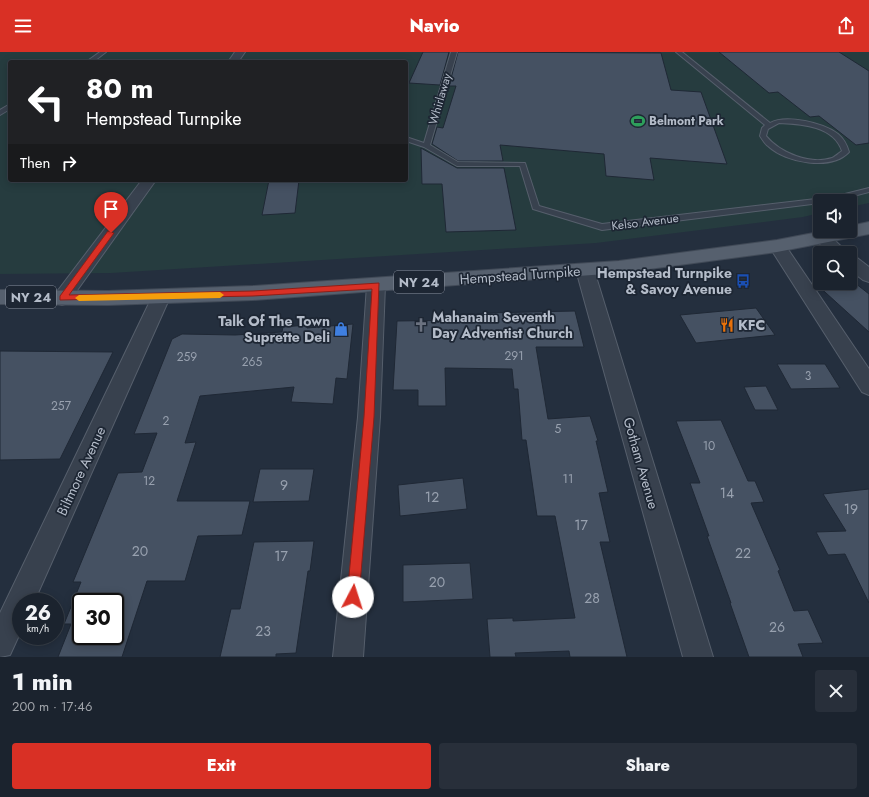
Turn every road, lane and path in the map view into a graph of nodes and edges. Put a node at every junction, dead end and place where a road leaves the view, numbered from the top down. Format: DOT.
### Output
graph roads {
  1 [pos="103,52"];
  2 [pos="454,52"];
  3 [pos="679,52"];
  4 [pos="92,60"];
  5 [pos="768,124"];
  6 [pos="409,140"];
  7 [pos="426,146"];
  8 [pos="148,182"];
  9 [pos="869,190"];
  10 [pos="869,228"];
  11 [pos="857,231"];
  12 [pos="822,238"];
  13 [pos="777,246"];
  14 [pos="832,246"];
  15 [pos="857,267"];
  16 [pos="585,270"];
  17 [pos="869,276"];
  18 [pos="376,285"];
  19 [pos="0,297"];
  20 [pos="161,297"];
  21 [pos="62,298"];
  22 [pos="869,386"];
  23 [pos="0,645"];
  24 [pos="348,657"];
  25 [pos="698,657"];
  1 -- 4 [label="lane"];
  2 -- 7 [label="lane, Whirlaway"];
  3 -- 5 [label="lane"];
  5 -- 5 [label="lane"];
  6 -- 7 [label="lane, Kelso Avenue"];
  7 -- 9 [label="lane, Kelso Avenue"];
  8 -- 21 [label="street"];
  10 -- 11 [label="main road, Hempstead Turnpike / NY 24"];
  12 -- 13 [label="main road, Hempstead Turnpike / NY 24"];
  12 -- 14 [label="street"];
  13 -- 16 [label="main road, Hempstead Turnpike / NY 24"];
  13 -- 22 [label="street"];
  15 -- 17 [label="street"];
  16 -- 18 [label="main road, Hempstead Turnpike / NY 24"];
  16 -- 25 [label="street, Gotham Avenue"];
  18 -- 20 [label="main road, Hempstead Turnpike / NY 24"];
  18 -- 24 [label="street"];
  19 -- 21 [label="main road, Hempstead Turnpike / NY 24"];
  20 -- 21 [label="main road, Hempstead Turnpike / NY 24"];
  20 -- 23 [label="street, Biltmore Avenue"];
}
